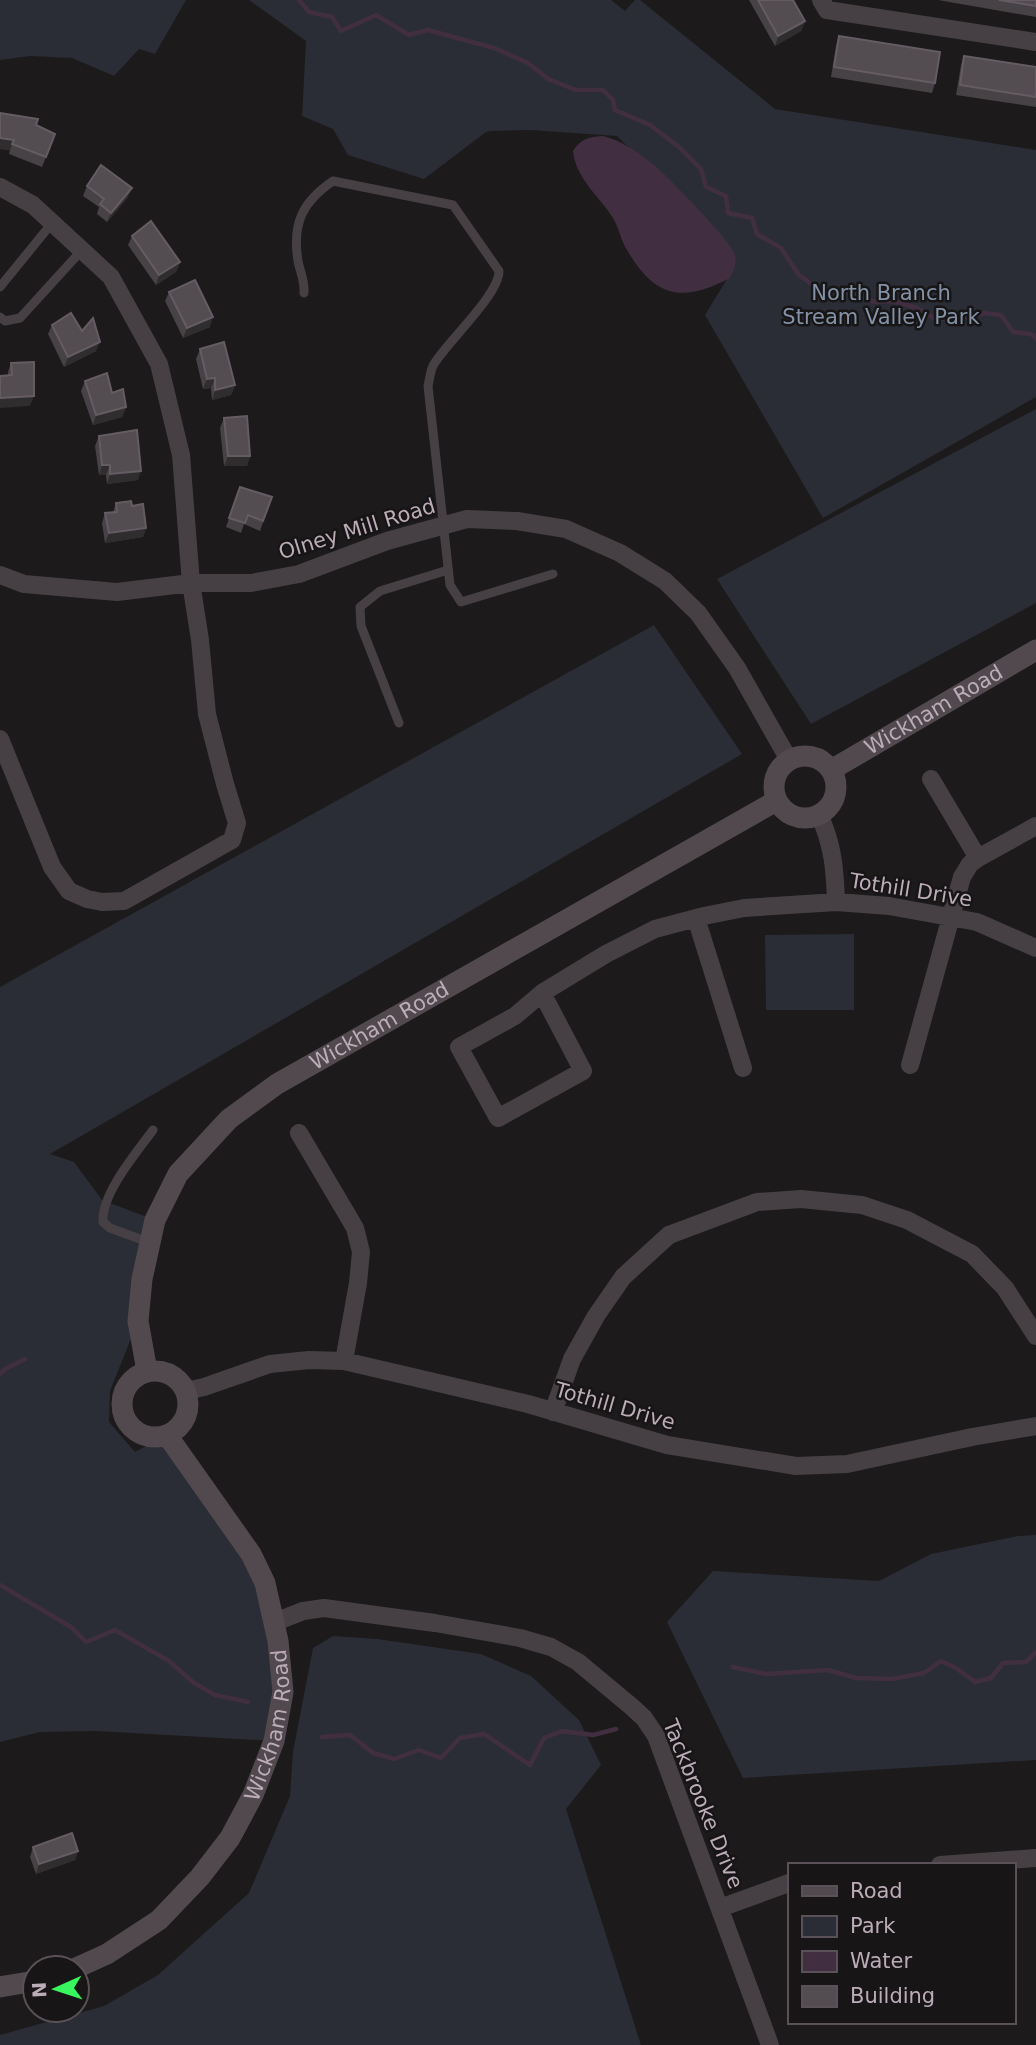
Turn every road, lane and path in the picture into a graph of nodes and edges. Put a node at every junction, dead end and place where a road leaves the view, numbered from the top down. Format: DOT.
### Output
graph roads {
  1 [pos="821,0"];
  2 [pos="1036,42"];
  3 [pos="0,187"];
  4 [pos="52,223"];
  5 [pos="82,250"];
  6 [pos="0,287"];
  7 [pos="304,293"];
  8 [pos="0,317"];
  9 [pos="444,526"];
  10 [pos="448,570"];
  11 [pos="552,574"];
  12 [pos="0,575"];
  13 [pos="191,583"];
  14 [pos="1036,650"];
  15 [pos="399,723"];
  16 [pos="0,739"];
  17 [pos="789,760"];
  18 [pos="831,770"];
  19 [pos="931,779"];
  20 [pos="776,801"];
  21 [pos="819,815"];
  22 [pos="1036,826"];
  23 [pos="978,858"];
  24 [pos="836,902"];
  25 [pos="950,917"];
  26 [pos="696,918"];
  27 [pos="1036,948"];
  28 [pos="542,993"];
  29 [pos="910,1065"];
  30 [pos="743,1068"];
  31 [pos="153,1130"];
  32 [pos="299,1133"];
  33 [pos="150,1242"];
  34 [pos="1036,1336"];
  35 [pos="344,1361"];
  36 [pos="147,1371"];
  37 [pos="186,1391"];
  38 [pos="553,1412"];
  39 [pos="1036,1426"];
  40 [pos="167,1435"];
  41 [pos="275,1622"];
  42 [pos="1036,1858"];
  43 [pos="967,1863"];
  44 [pos="788,1883"];
  45 [pos="720,1908"];
  46 [pos="91,1961"];
  47 [pos="21,1983"];
  48 [pos="0,1987"];
  49 [pos="770,2045"];
  1 -- 2 [label="street"];
  3 -- 4 [label="street"];
  4 -- 5 [label="street"];
  4 -- 6 [label="lane"];
  5 -- 8 [label="lane"];
  5 -- 13 [label="street"];
  7 -- 9 [label="lane"];
  9 -- 10 [label="lane"];
  9 -- 13 [label="street, Olney Mill Road"];
  9 -- 17 [label="street, Olney Mill Road"];
  10 -- 11 [label="lane"];
  10 -- 15 [label="lane"];
  12 -- 13 [label="street, Olney Mill Road"];
  13 -- 16 [label="street"];
  14 -- 18 [label="street, Wickham Road"];
  17 -- 18 [label="street"];
  17 -- 20 [label="street"];
  18 -- 21 [label="street"];
  19 -- 23 [label="street"];
  20 -- 21 [label="street"];
  20 -- 33 [label="street, Wickham Road"];
  21 -- 24 [label="street"];
  22 -- 23 [label="street"];
  23 -- 25 [label="street"];
  24 -- 25 [label="street, Tothill Drive"];
  24 -- 26 [label="street, Tothill Drive"];
  25 -- 27 [label="street, Tothill Drive"];
  25 -- 29 [label="street"];
  26 -- 28 [label="street, Tothill Drive"];
  26 -- 30 [label="street"];
  28 -- 28 [label="street, Tothill Drive"];
  31 -- 33 [label="lane"];
  32 -- 35 [label="street"];
  33 -- 36 [label="street, Wickham Road"];
  34 -- 38 [label="street"];
  35 -- 37 [label="street, Tothill Drive"];
  35 -- 38 [label="street, Tothill Drive"];
  36 -- 37 [label="street"];
  36 -- 40 [label="street"];
  37 -- 40 [label="street"];
  38 -- 39 [label="street, Tothill Drive"];
  40 -- 41 [label="street, Wickham Road"];
  41 -- 45 [label="street, Tackbrooke Drive"];
  41 -- 46 [label="street, Wickham Road"];
  42 -- 43 [label="street"];
  44 -- 45 [label="street"];
  45 -- 49 [label="street, Tackbrooke Drive"];
  47 -- 48 [label="street"];
}
